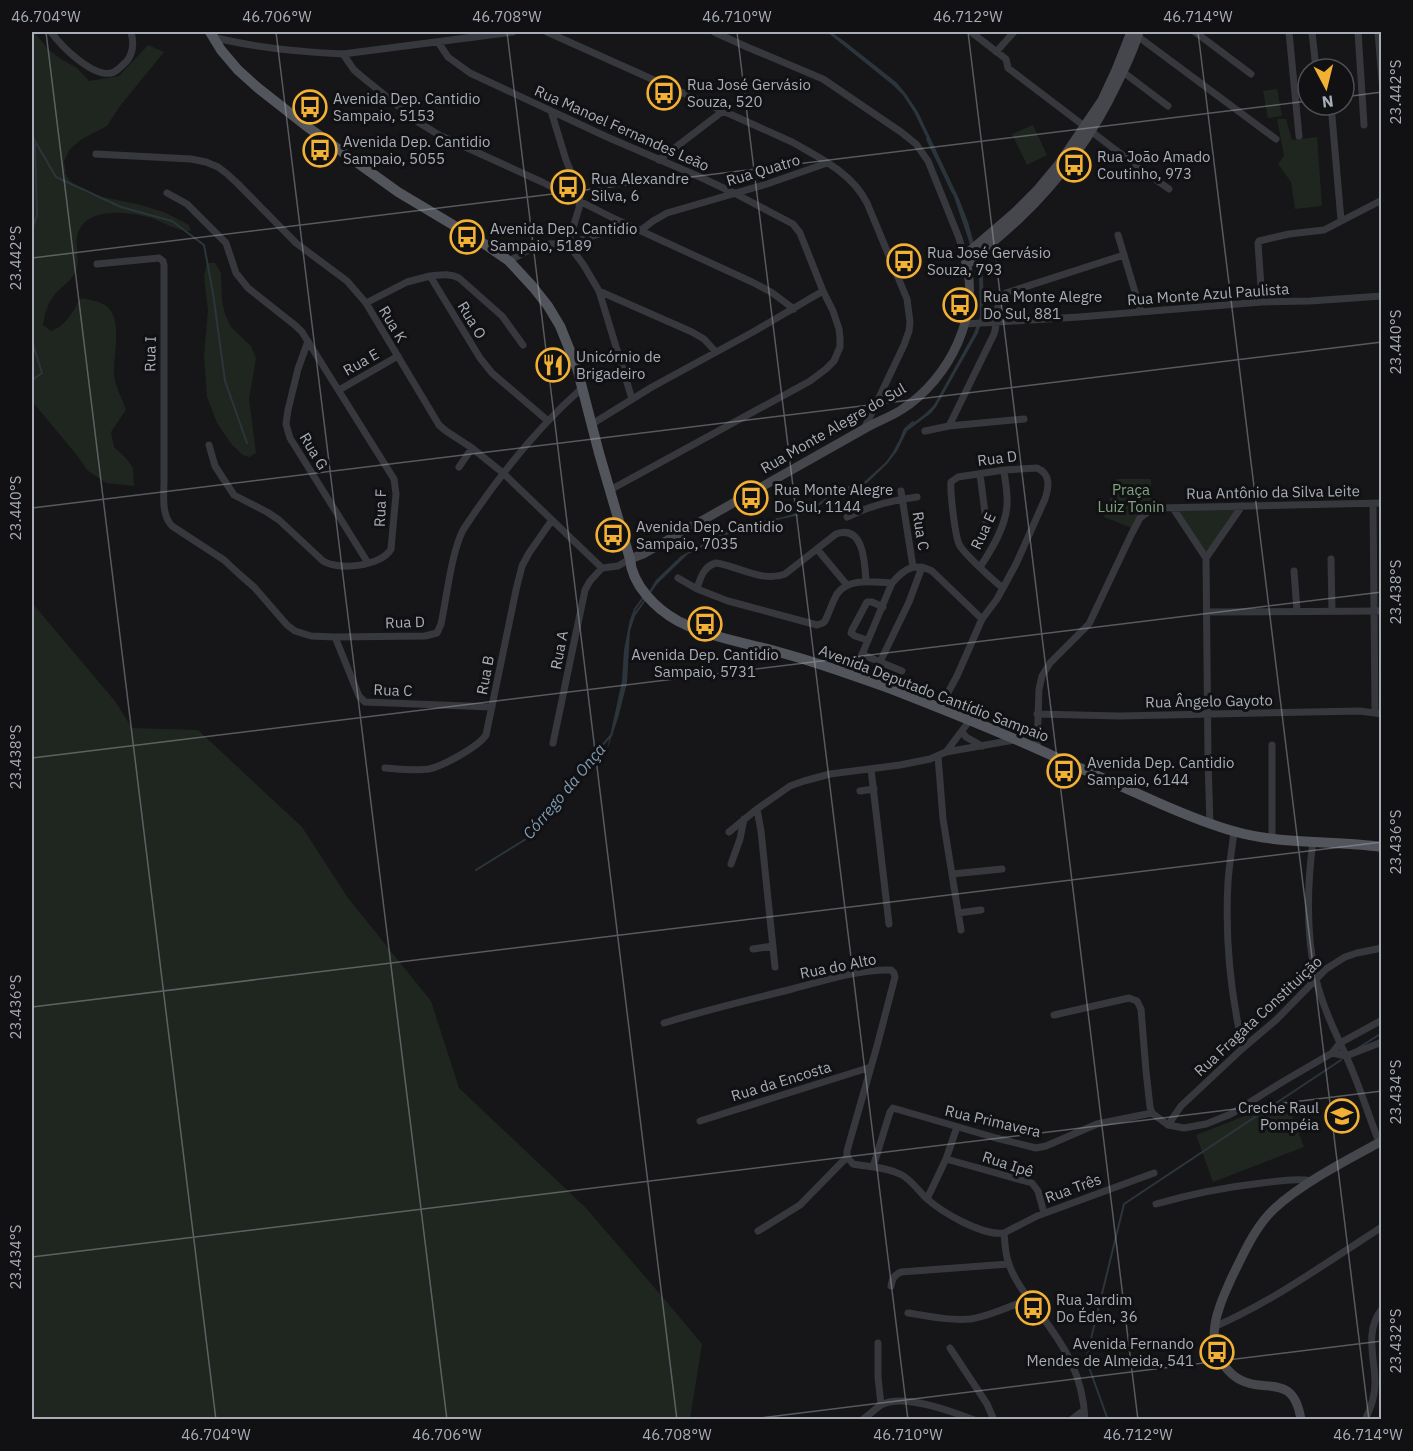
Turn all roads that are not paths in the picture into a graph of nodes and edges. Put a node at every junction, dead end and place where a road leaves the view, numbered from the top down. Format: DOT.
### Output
graph roads {
  1 [pos="51,32"];
  2 [pos="131,32"];
  3 [pos="513,32"];
  4 [pos="547,32"];
  5 [pos="714,32"];
  6 [pos="971,32"];
  7 [pos="1014,32"];
  8 [pos="1195,32"];
  9 [pos="1289,32"];
  10 [pos="1312,32"];
  11 [pos="1358,32"];
  12 [pos="1378,32"];
  13 [pos="1135,33"];
  14 [pos="211,34"];
  15 [pos="438,42"];
  16 [pos="241,44"];
  17 [pos="221,50"];
  18 [pos="996,52"];
  19 [pos="343,54"];
  20 [pos="1315,57"];
  21 [pos="1123,72"];
  22 [pos="1251,74"];
  23 [pos="1382,80"];
  24 [pos="1168,106"];
  25 [pos="551,111"];
  26 [pos="723,111"];
  27 [pos="1332,117"];
  28 [pos="1364,125"];
  29 [pos="1088,129"];
  30 [pos="1299,136"];
  31 [pos="1276,140"];
  32 [pos="96,154"];
  33 [pos="659,160"];
  34 [pos="827,163"];
  35 [pos="1169,189"];
  36 [pos="167,193"];
  37 [pos="736,194"];
  38 [pos="1382,200"];
  39 [pos="580,202"];
  40 [pos="1341,220"];
  41 [pos="627,225"];
  42 [pos="641,230"];
  43 [pos="1118,235"];
  44 [pos="568,244"];
  45 [pos="1124,255"];
  46 [pos="966,260"];
  47 [pos="509,261"];
  48 [pos="97,264"];
  49 [pos="430,276"];
  50 [pos="599,291"];
  51 [pos="823,291"];
  52 [pos="1382,296"];
  53 [pos="1262,302"];
  54 [pos="366,303"];
  55 [pos="794,309"];
  56 [pos="1141,312"];
  57 [pos="995,322"];
  58 [pos="970,324"];
  59 [pos="308,341"];
  60 [pos="523,345"];
  61 [pos="716,351"];
  62 [pos="398,356"];
  63 [pos="582,388"];
  64 [pos="339,390"];
  65 [pos="632,399"];
  66 [pos="1024,419"];
  67 [pos="548,421"];
  68 [pos="592,424"];
  69 [pos="949,426"];
  70 [pos="864,429"];
  71 [pos="925,431"];
  72 [pos="209,445"];
  73 [pos="472,448"];
  74 [pos="459,467"];
  75 [pos="1004,470"];
  76 [pos="502,473"];
  77 [pos="980,474"];
  78 [pos="610,490"];
  79 [pos="902,495"];
  80 [pos="916,497"];
  81 [pos="1377,503"];
  82 [pos="1242,506"];
  83 [pos="1173,508"];
  84 [pos="165,514"];
  85 [pos="848,517"];
  86 [pos="552,520"];
  87 [pos="987,528"];
  88 [pos="817,549"];
  89 [pos="1206,558"];
  90 [pos="630,559"];
  91 [pos="1331,559"];
  92 [pos="368,563"];
  93 [pos="913,567"];
  94 [pos="922,567"];
  95 [pos="980,567"];
  96 [pos="602,568"];
  97 [pos="1294,571"];
  98 [pos="678,578"];
  99 [pos="866,582"];
  100 [pos="892,583"];
  101 [pos="847,585"];
  102 [pos="1003,588"];
  103 [pos="697,589"];
  104 [pos="883,607"];
  105 [pos="1332,611"];
  106 [pos="1377,611"];
  107 [pos="1207,612"];
  108 [pos="1297,612"];
  109 [pos="982,619"];
  110 [pos="335,637"];
  111 [pos="867,640"];
  112 [pos="862,654"];
  113 [pos="880,662"];
  114 [pos="858,664"];
  115 [pos="902,671"];
  116 [pos="492,707"];
  117 [pos="939,709"];
  118 [pos="1378,713"];
  119 [pos="1038,714"];
  120 [pos="1207,715"];
  121 [pos="970,720"];
  122 [pos="962,732"];
  123 [pos="1017,739"];
  124 [pos="554,742"];
  125 [pos="1272,745"];
  126 [pos="983,746"];
  127 [pos="1037,748"];
  128 [pos="946,752"];
  129 [pos="938,756"];
  130 [pos="386,768"];
  131 [pos="871,769"];
  132 [pos="874,789"];
  133 [pos="860,790"];
  134 [pos="757,809"];
  135 [pos="744,819"];
  136 [pos="1210,824"];
  137 [pos="729,832"];
  138 [pos="1234,832"];
  139 [pos="1272,839"];
  140 [pos="1313,841"];
  141 [pos="1382,847"];
  142 [pos="731,864"];
  143 [pos="1002,869"];
  144 [pos="952,874"];
  145 [pos="981,910"];
  146 [pos="958,913"];
  147 [pos="889,924"];
  148 [pos="961,930"];
  149 [pos="772,946"];
  150 [pos="1382,948"];
  151 [pos="753,949"];
  152 [pos="775,967"];
  153 [pos="1316,979"];
  154 [pos="1054,1015"];
  155 [pos="1382,1020"];
  156 [pos="664,1023"];
  157 [pos="1382,1042"];
  158 [pos="1340,1043"];
  159 [pos="1242,1048"];
  160 [pos="1332,1053"];
  161 [pos="1346,1056"];
  162 [pos="871,1067"];
  163 [pos="1152,1113"];
  164 [pos="700,1121"];
  165 [pos="1168,1125"];
  166 [pos="957,1128"];
  167 [pos="1380,1141"];
  168 [pos="847,1157"];
  169 [pos="946,1159"];
  170 [pos="873,1167"];
  171 [pos="1154,1173"];
  172 [pos="1313,1181"];
  173 [pos="927,1199"];
  174 [pos="1156,1204"];
  175 [pos="1044,1213"];
  176 [pos="1382,1227"];
  177 [pos="758,1231"];
  178 [pos="1004,1233"];
  179 [pos="1009,1264"];
  180 [pos="891,1286"];
  181 [pos="1029,1299"];
  182 [pos="1382,1309"];
  183 [pos="908,1314"];
  184 [pos="1215,1327"];
  185 [pos="878,1343"];
  186 [pos="951,1348"];
  187 [pos="881,1405"];
  188 [pos="1084,1410"];
  189 [pos="862,1419"];
  190 [pos="969,1419"];
  191 [pos="994,1419"];
  192 [pos="1071,1419"];
  193 [pos="1085,1419"];
  194 [pos="1301,1419"];
  195 [pos="1365,1419"];
  1 -- 2 [label="street"];
  3 -- 15 [label="street"];
  4 -- 26 [label="street"];
  5 -- 46 [label="street, Rua Monte Alegre do Sul"];
  6 -- 18 [label="street"];
  7 -- 18 [label="street"];
  8 -- 22 [label="street"];
  9 -- 30 [label="street"];
  10 -- 20 [label="street"];
  11 -- 28 [label="street"];
  12 -- 23 [label="street"];
  13 -- 21 [label="street"];
  13 -- 29 [label="street"];
  13 -- 31 [label="street"];
  14 -- 16 [label="street"];
  14 -- 17 [label="main road, Avenida Deputado Cantídio Sampaio"];
  15 -- 19 [label="street"];
  15 -- 25 [label="street, Rua Manoel Fernandes Leão"];
  16 -- 17 [label="street"];
  16 -- 19 [label="street"];
  17 -- 47 [label="main road, Avenida Deputado Cantídio Sampaio"];
  18 -- 29 [label="street"];
  19 -- 39 [label="street"];
  21 -- 24 [label="street"];
  21 -- 29 [label="street"];
  25 -- 33 [label="street, Rua Manoel Fernandes Leão"];
  25 -- 39 [label="street"];
  26 -- 33 [label="street"];
  26 -- 34 [label="street"];
  27 -- 40 [label="street"];
  29 -- 35 [label="street"];
  29 -- 46 [label="street"];
  32 -- 54 [label="street, Rua K"];
  33 -- 37 [label="street, Rua Manoel Fernandes Leão"];
  34 -- 37 [label="street, Rua Quatro"];
  34 -- 70 [label="street"];
  36 -- 59 [label="street, Rua F"];
  37 -- 42 [label="street, Rua Quatro"];
  37 -- 51 [label="street, Rua Manoel Fernandes Leão"];
  38 -- 40 [label="street"];
  39 -- 41 [label="street"];
  39 -- 44 [label="street"];
  40 -- 53 [label="street"];
  41 -- 42 [label="street"];
  41 -- 44 [label="street"];
  42 -- 55 [label="street"];
  43 -- 45 [label="street"];
  44 -- 47 [label="street"];
  44 -- 50 [label="street"];
  45 -- 56 [label="street"];
  45 -- 57 [label="street"];
  46 -- 58 [label="street, Rua Monte Alegre do Sul"];
  47 -- 63 [label="main road, Avenida Deputado Cantídio Sampaio"];
  48 -- 84 [label="street, Rua I"];
  49 -- 54 [label="street"];
  49 -- 60 [label="street"];
  49 -- 67 [label="street, Rua O"];
  50 -- 61 [label="street"];
  50 -- 65 [label="street"];
  51 -- 55 [label="street"];
  51 -- 78 [label="street, Rua Manoel Fernandes Leão"];
  52 -- 53 [label="street, Rua Monte Azul Paulista"];
  53 -- 56 [label="street, Rua Monte Azul Paulista"];
  54 -- 62 [label="street, Rua K"];
  55 -- 61 [label="street"];
  56 -- 57 [label="street, Rua Monte Azul Paulista"];
  57 -- 58 [label="street, Rua Monte Azul Paulista"];
  57 -- 69 [label="street"];
  58 -- 70 [label="street, Rua Monte Alegre do Sul"];
  59 -- 64 [label="street, Rua F"];
  59 -- 92 [label="street, Rua G"];
  61 -- 65 [label="street"];
  62 -- 64 [label="street, Rua E"];
  62 -- 73 [label="street, Rua K"];
  63 -- 67 [label="street, Rua D"];
  63 -- 68 [label="main road, Avenida Deputado Cantídio Sampaio"];
  64 -- 92 [label="street, Rua F"];
  65 -- 68 [label="street"];
  66 -- 69 [label="street"];
  67 -- 76 [label="street, Rua D"];
  68 -- 78 [label="main road, Avenida Deputado Cantídio Sampaio"];
  69 -- 71 [label="street"];
  70 -- 90 [label="street, Rua Monte Alegre do Sul"];
  72 -- 92 [label="street"];
  73 -- 74 [label="street"];
  73 -- 76 [label="street, Rua K"];
  75 -- 77 [label="street, Rua D"];
  75 -- 95 [label="street, Rua E"];
  75 -- 102 [label="street, Rua D"];
  76 -- 86 [label="street, Rua K"];
  76 -- 110 [label="street, Rua D"];
  77 -- 87 [label="street, Rua E"];
  77 -- 95 [label="street, Rua D"];
  78 -- 90 [label="main road, Avenida Deputado Cantídio Sampaio"];
  79 -- 80 [label="street"];
  79 -- 85 [label="street, Rua C"];
  79 -- 93 [label="street, Rua C"];
  81 -- 82 [label="street, Rua Antônio da Silva Leite"];
  81 -- 106 [label="street"];
  82 -- 83 [label="street, Rua Antônio da Silva Leite"];
  82 -- 89 [label="street"];
  83 -- 89 [label="street"];
  83 -- 119 [label="street, Rua Antônio da Silva Leite"];
  84 -- 110 [label="street, Rua D"];
  86 -- 96 [label="street, Rua K"];
  86 -- 116 [label="street, Rua B"];
  88 -- 99 [label="street"];
  88 -- 101 [label="street"];
  88 -- 103 [label="street"];
  89 -- 107 [label="street"];
  90 -- 96 [label="street"];
  90 -- 117 [label="main road, Avenida Deputado Cantídio Sampaio"];
  91 -- 105 [label="street"];
  93 -- 94 [label="street"];
  93 -- 100 [label="street"];
  94 -- 109 [label="street"];
  94 -- 113 [label="street"];
  95 -- 102 [label="street, Rua D"];
  96 -- 124 [label="street, Rua A"];
  97 -- 108 [label="street"];
  98 -- 103 [label="street"];
  99 -- 100 [label="street"];
  99 -- 101 [label="street"];
  100 -- 104 [label="street"];
  101 -- 103 [label="street"];
  102 -- 109 [label="street, Rua D"];
  104 -- 111 [label="street"];
  104 -- 111 [label="street"];
  105 -- 106 [label="street"];
  105 -- 108 [label="street"];
  106 -- 118 [label="street"];
  107 -- 108 [label="street"];
  107 -- 120 [label="street"];
  109 -- 117 [label="street, Rua D"];
  110 -- 116 [label="street, Rua C"];
  111 -- 112 [label="street"];
  112 -- 113 [label="street"];
  112 -- 114 [label="street"];
  113 -- 115 [label="street"];
  116 -- 130 [label="street, Rua B"];
  117 -- 121 [label="main road, Avenida Deputado Cantídio Sampaio"];
  118 -- 120 [label="street, Rua Ângelo Gayoto"];
  119 -- 120 [label="street, Rua Ângelo Gayoto"];
  119 -- 127 [label="street, Rua Antônio da Silva Leite"];
  120 -- 136 [label="street"];
  121 -- 122 [label="street"];
  121 -- 123 [label="main road, Avenida Deputado Cantídio Sampaio"];
  122 -- 126 [label="street"];
  122 -- 128 [label="street"];
  123 -- 126 [label="street"];
  123 -- 127 [label="main road, Avenida Deputado Cantídio Sampaio"];
  125 -- 139 [label="street"];
  126 -- 128 [label="street"];
  127 -- 136 [label="main road, Avenida Deputado Cantídio Sampaio"];
  128 -- 129 [label="street"];
  129 -- 131 [label="street"];
  129 -- 144 [label="street"];
  131 -- 132 [label="street"];
  131 -- 134 [label="street"];
  132 -- 133 [label="street"];
  132 -- 147 [label="street"];
  134 -- 135 [label="street"];
  134 -- 149 [label="street"];
  135 -- 137 [label="street"];
  135 -- 142 [label="street"];
  136 -- 138 [label="main road, Avenida Deputado Cantídio Sampaio"];
  138 -- 139 [label="main road, Avenida Deputado Cantídio Sampaio"];
  138 -- 159 [label="street"];
  139 -- 140 [label="main road, Avenida Deputado Cantídio Sampaio"];
  140 -- 141 [label="main road, Avenida Deputado Cantídio Sampaio"];
  140 -- 153 [label="street"];
  143 -- 144 [label="street"];
  144 -- 146 [label="street"];
  145 -- 146 [label="street"];
  146 -- 148 [label="street"];
  149 -- 151 [label="street"];
  149 -- 152 [label="street"];
  150 -- 153 [label="street, Rua Fragata Constituição"];
  153 -- 158 [label="street"];
  153 -- 159 [label="street, Rua Fragata Constituição"];
  154 -- 163 [label="street"];
  155 -- 158 [label="street"];
  156 -- 162 [label="street, Rua do Alto"];
  157 -- 161 [label="street"];
  158 -- 160 [label="street"];
  158 -- 161 [label="street"];
  159 -- 165 [label="street, Rua Fragata Constituição"];
  160 -- 161 [label="street"];
  160 -- 165 [label="street"];
  161 -- 167 [label="street"];
  162 -- 164 [label="street, Rua da Encosta"];
  162 -- 168 [label="street, Rua do Alto"];
  163 -- 165 [label="street"];
  163 -- 166 [label="street, Rua Primavera"];
  166 -- 169 [label="street"];
  166 -- 170 [label="street, Rua Primavera"];
  167 -- 172 [label="street"];
  168 -- 170 [label="street"];
  168 -- 177 [label="street"];
  169 -- 173 [label="street"];
  169 -- 175 [label="street, Rua Ipê"];
  170 -- 173 [label="street"];
  171 -- 175 [label="street, Rua Três"];
  172 -- 174 [label="street"];
  172 -- 184 [label="street"];
  173 -- 178 [label="street"];
  175 -- 178 [label="street, Rua Três"];
  176 -- 184 [label="street"];
  178 -- 179 [label="street"];
  179 -- 180 [label="street"];
  179 -- 181 [label="street"];
  181 -- 183 [label="street"];
  181 -- 188 [label="street"];
  182 -- 195 [label="street"];
  184 -- 194 [label="street"];
  185 -- 187 [label="street"];
  186 -- 191 [label="street"];
  187 -- 189 [label="street"];
  187 -- 190 [label="street"];
  188 -- 192 [label="street"];
  188 -- 193 [label="street"];
}
